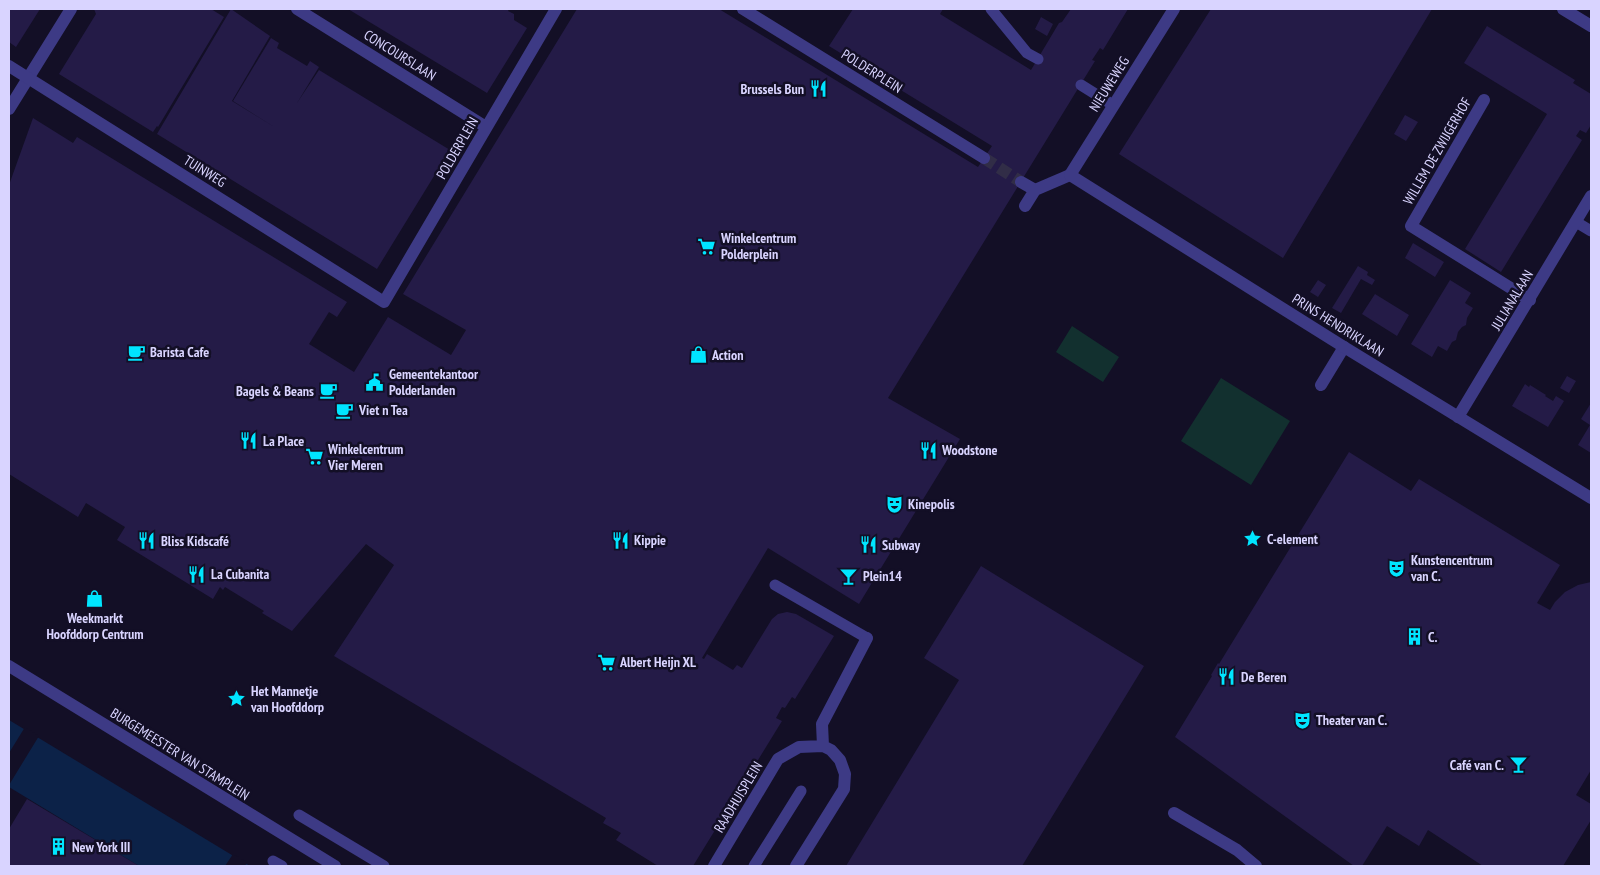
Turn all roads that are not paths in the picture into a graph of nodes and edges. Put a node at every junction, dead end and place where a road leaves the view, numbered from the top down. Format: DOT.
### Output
graph roads {
  1 [pos="71,9"];
  2 [pos="297,9"];
  3 [pos="556,9"];
  4 [pos="744,9"];
  5 [pos="991,9"];
  6 [pos="1174,9"];
  7 [pos="1563,9"];
  8 [pos="1591,26"];
  9 [pos="1038,59"];
  10 [pos="9,66"];
  11 [pos="28,78"];
  12 [pos="1081,85"];
  13 [pos="1484,100"];
  14 [pos="1113,105"];
  15 [pos="9,109"];
  16 [pos="486,127"];
  17 [pos="984,158"];
  18 [pos="1070,175"];
  19 [pos="1021,182"];
  20 [pos="1035,190"];
  21 [pos="1591,196"];
  22 [pos="1025,206"];
  23 [pos="1576,222"];
  24 [pos="1591,232"];
  25 [pos="1530,300"];
  26 [pos="384,302"];
  27 [pos="1344,347"];
  28 [pos="1321,385"];
  29 [pos="1458,418"];
  30 [pos="1591,498"];
  31 [pos="775,585"];
  32 [pos="868,638"];
  33 [pos="9,666"];
  34 [pos="823,746"];
  35 [pos="801,791"];
  36 [pos="1174,813"];
  37 [pos="299,815"];
  38 [pos="335,866"];
  39 [pos="384,866"];
  40 [pos="714,866"];
  41 [pos="754,866"];
  42 [pos="796,866"];
  43 [pos="1256,866"];
  1 -- 11 [label="street"];
  2 -- 16 [label="street, CONCOURSLAAN"];
  3 -- 16 [label="street, POLDERPLEIN"];
  4 -- 17 [label="street, POLDERPLEIN"];
  5 -- 9 [label="lane"];
  6 -- 14 [label="street, NIEUWEWEG"];
  7 -- 8 [label="street"];
  10 -- 11 [label="street, TUINWEG"];
  11 -- 15 [label="street"];
  11 -- 26 [label="street, TUINWEG"];
  12 -- 14 [label="lane"];
  13 -- 25 [label="street, WILLEM DE ZWIJGERHOF"];
  14 -- 18 [label="street, NIEUWEWEG"];
  16 -- 26 [label="street, POLDERPLEIN"];
  18 -- 20 [label="street"];
  18 -- 27 [label="street, PRINS HENDRIKLAAN"];
  19 -- 20 [label="street"];
  20 -- 22 [label="street"];
  21 -- 23 [label="street, JULIANALAAN"];
  23 -- 24 [label="lane"];
  23 -- 25 [label="street, JULIANALAAN"];
  25 -- 29 [label="street, JULIANALAAN"];
  27 -- 28 [label="street"];
  27 -- 29 [label="street, PRINS HENDRIKLAAN"];
  29 -- 30 [label="street, PRINS HENDRIKLAAN"];
  31 -- 32 [label="lane"];
  32 -- 34 [label="street"];
  33 -- 38 [label="street, BURGEMEESTER VAN STAMPLEIN"];
  34 -- 40 [label="street, RAADHUISPLEIN"];
  34 -- 42 [label="street"];
  35 -- 41 [label="lane"];
  36 -- 43 [label="street"];
  37 -- 39 [label="lane"];
}
